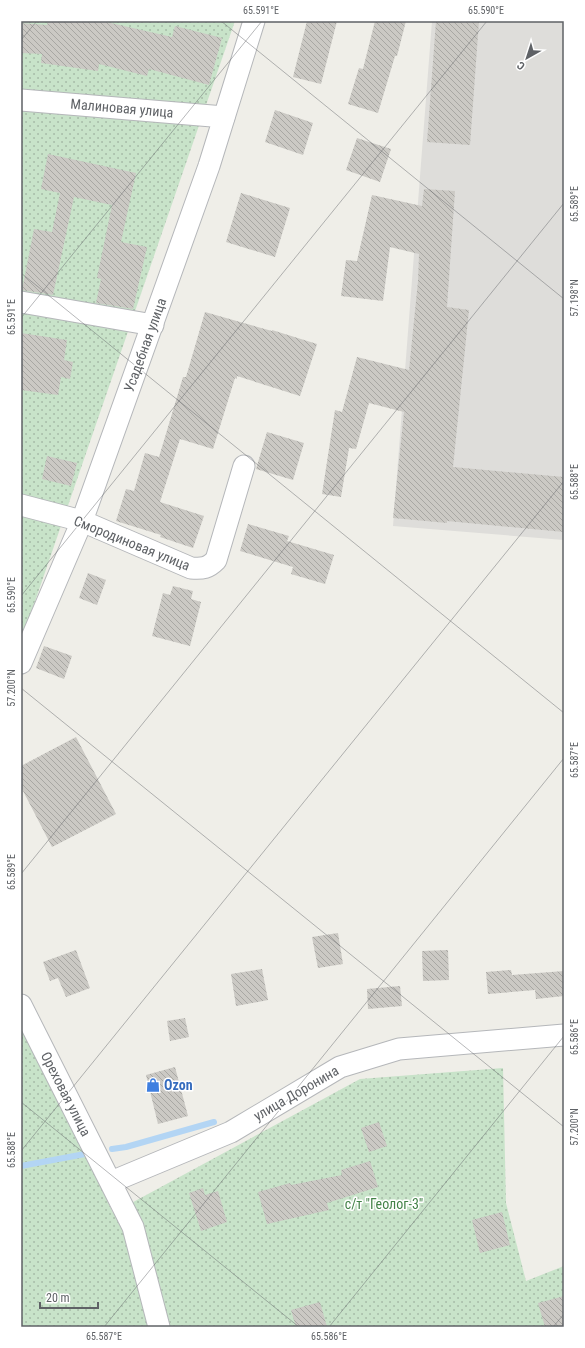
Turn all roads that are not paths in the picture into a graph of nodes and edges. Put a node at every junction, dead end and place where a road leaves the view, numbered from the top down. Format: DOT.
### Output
graph roads {
  1 [pos="254,21"];
  2 [pos="21,100"];
  3 [pos="224,117"];
  4 [pos="21,302"];
  5 [pos="153,325"];
  6 [pos="244,466"];
  7 [pos="21,505"];
  8 [pos="82,521"];
  9 [pos="21,663"];
  10 [pos="21,1005"];
  11 [pos="564,1035"];
  12 [pos="111,1182"];
  13 [pos="159,1327"];
  1 -- 3 [label="street, Усадебная улица"];
  2 -- 3 [label="street, Малиновая улица"];
  3 -- 5 [label="street, Усадебная улица"];
  4 -- 5 [label="street"];
  5 -- 8 [label="street, Усадебная улица"];
  6 -- 8 [label="street, Смородиновая улица"];
  7 -- 8 [label="street, Смородиновая улица"];
  8 -- 9 [label="street, Усадебная улица"];
  10 -- 12 [label="street, Ореховая улица"];
  11 -- 12 [label="street, улица Доронина"];
  12 -- 13 [label="street"];
}
